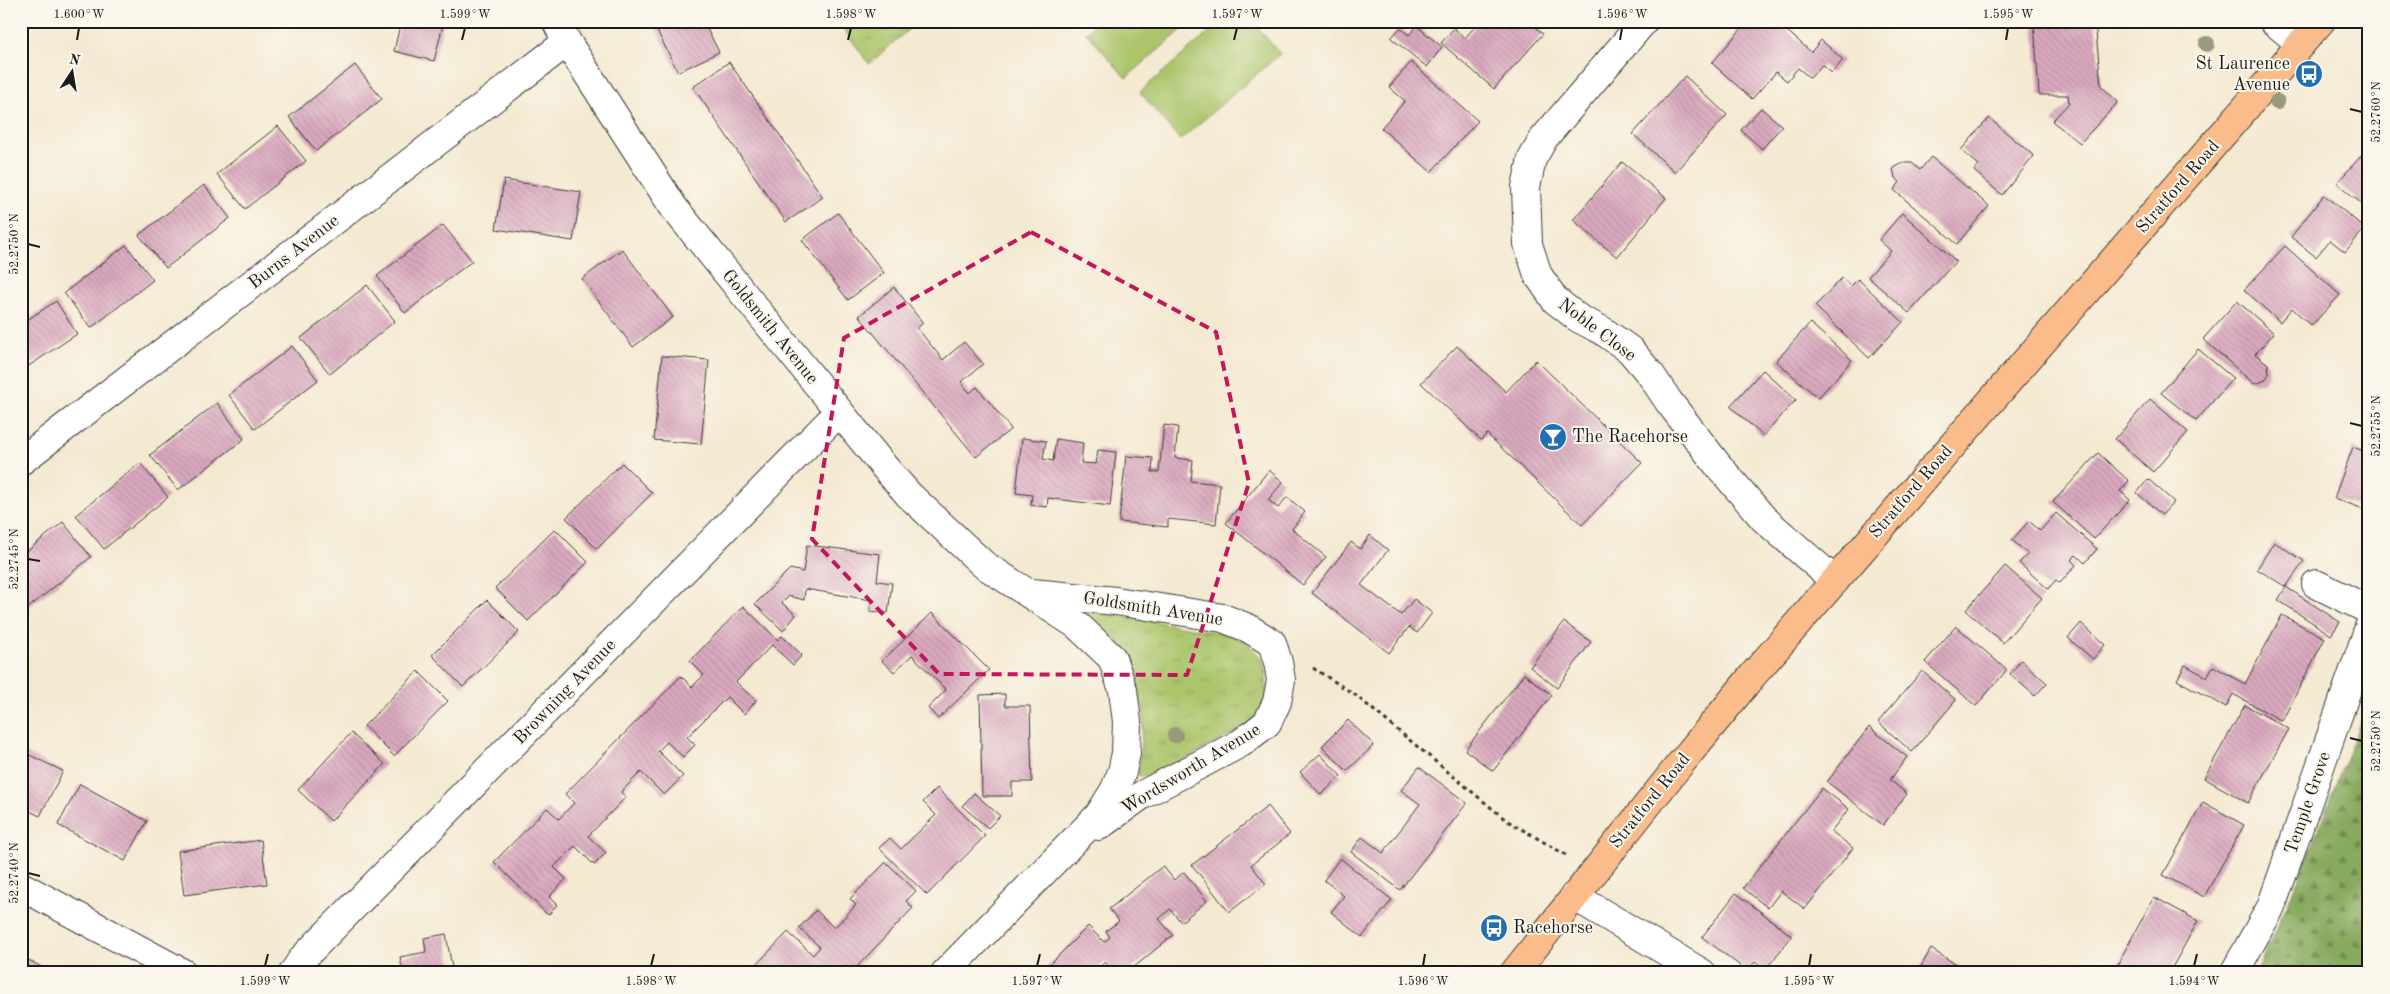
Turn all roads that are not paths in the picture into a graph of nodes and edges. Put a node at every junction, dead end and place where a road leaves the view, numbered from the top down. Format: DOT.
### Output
graph roads {
  1 [pos="1644,21"];
  2 [pos="2273,21"];
  3 [pos="2321,21"];
  4 [pos="562,32"];
  5 [pos="2302,44"];
  6 [pos="838,413"];
  7 [pos="21,461"];
  8 [pos="1835,581"];
  9 [pos="2316,584"];
  10 [pos="1028,593"];
  11 [pos="2369,610"];
  12 [pos="2369,627"];
  13 [pos="1272,643"];
  14 [pos="1127,722"];
  15 [pos="1071,846"];
  16 [pos="21,886"];
  17 [pos="1574,896"];
  18 [pos="183,973"];
  19 [pos="293,973"];
  20 [pos="945,973"];
  21 [pos="1514,973"];
  22 [pos="1702,973"];
  23 [pos="2234,973"];
  1 -- 8 [label="street, Noble Close"];
  2 -- 5 [label="street"];
  3 -- 5 [label="main road, Stratford Road"];
  4 -- 6 [label="street, Goldsmith Avenue"];
  4 -- 7 [label="street, Burns Avenue"];
  5 -- 8 [label="main road, Stratford Road"];
  6 -- 10 [label="street, Goldsmith Avenue"];
  6 -- 19 [label="street, Browning Avenue"];
  8 -- 17 [label="main road, Stratford Road"];
  9 -- 11 [label="street"];
  10 -- 13 [label="street, Goldsmith Avenue"];
  10 -- 14 [label="street, Goldsmith Avenue"];
  12 -- 23 [label="street, Temple Grove"];
  13 -- 15 [label="street, Wordsworth Avenue"];
  14 -- 15 [label="street, Wordsworth Avenue"];
  15 -- 20 [label="street, Wordsworth Avenue"];
  16 -- 18 [label="street"];
  17 -- 21 [label="main road, Stratford Road"];
  17 -- 22 [label="street"];
}
